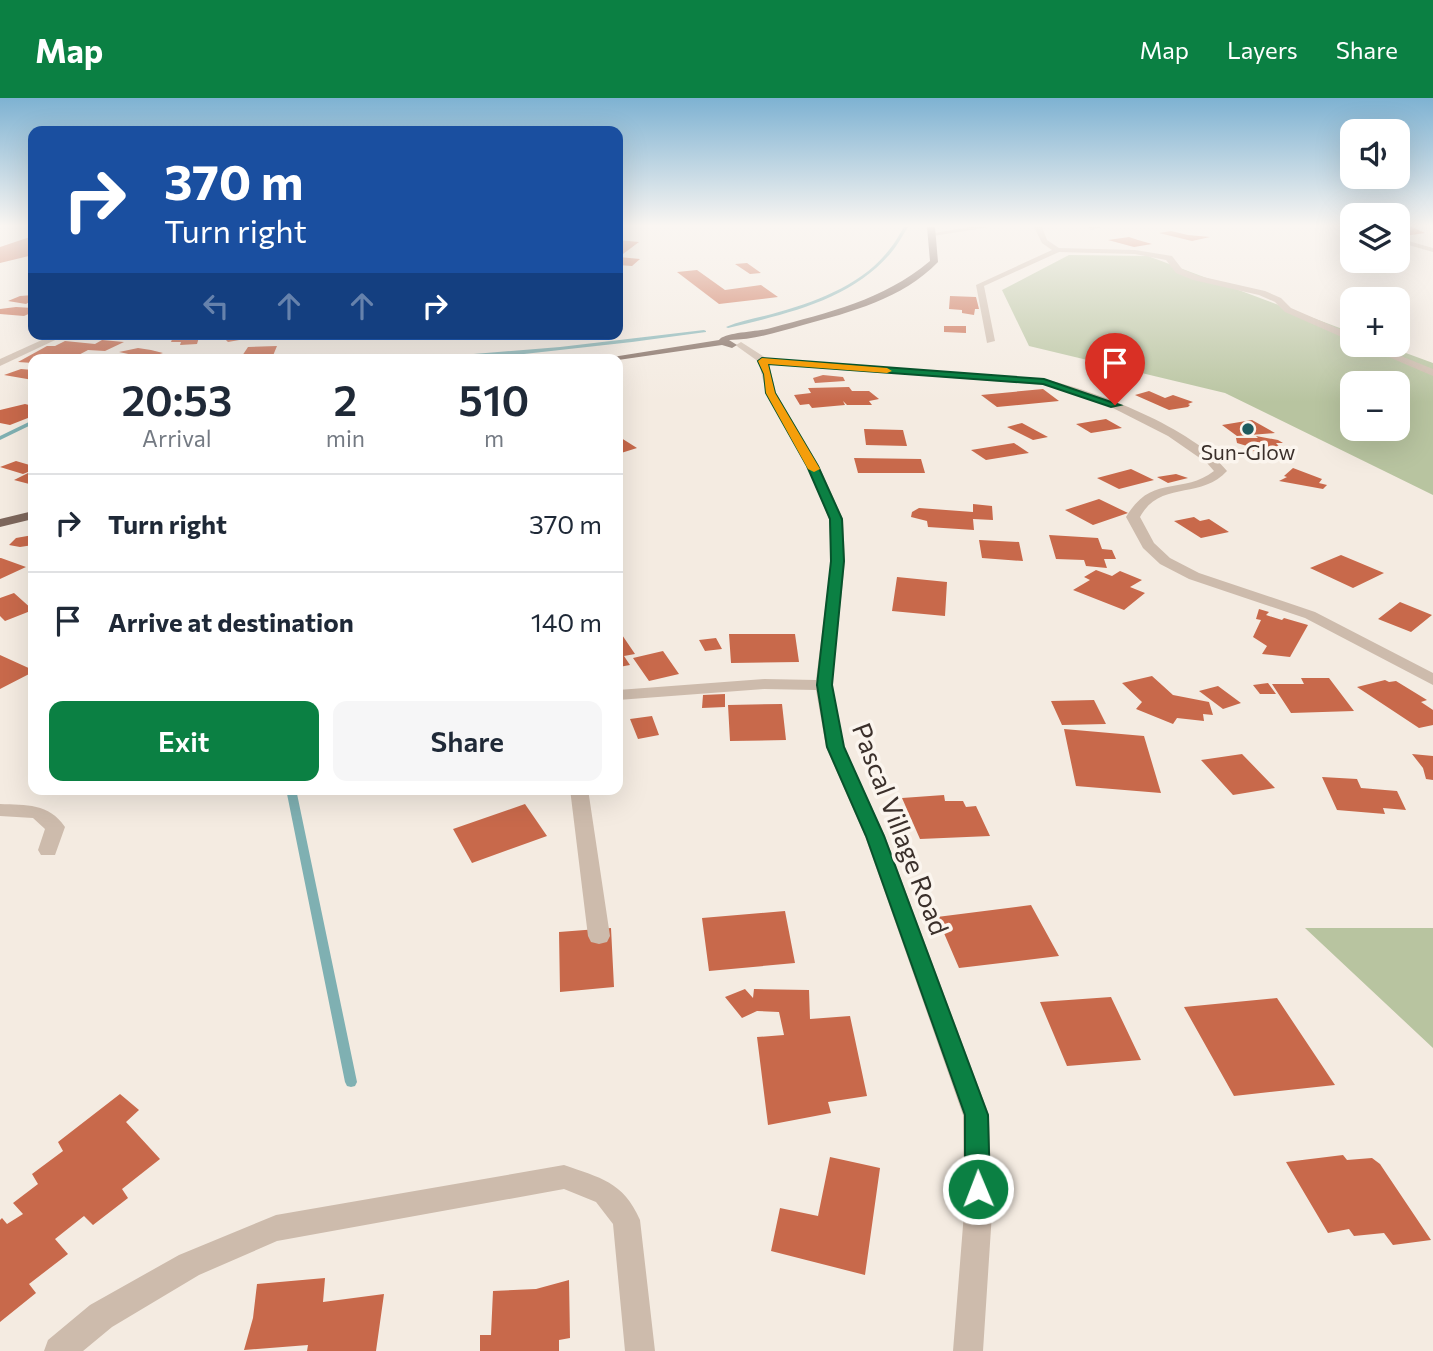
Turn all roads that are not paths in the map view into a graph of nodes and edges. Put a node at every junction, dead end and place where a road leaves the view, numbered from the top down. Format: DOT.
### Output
graph roads {
  1 [pos="904,285"];
  2 [pos="980,285"];
  3 [pos="1229,285"];
  4 [pos="1340,333"];
  5 [pos="50,340"];
  6 [pos="737,341"];
  7 [pos="990,341"];
  8 [pos="623,357"];
  9 [pos="1395,357"];
  10 [pos="762,361"];
  11 [pos="0,363"];
  12 [pos="1433,373"];
  13 [pos="28,515"];
  14 [pos="0,523"];
  15 [pos="1433,680"];
  16 [pos="824,685"];
  17 [pos="623,695"];
  18 [pos="580,795"];
  19 [pos="0,810"];
  20 [pos="48,850"];
  21 [pos="600,936"];
  22 [pos="59,1351"];
  23 [pos="640,1351"];
  24 [pos="968,1351"];
  1 -- 6 [label="main road"];
  2 -- 7 [label="street"];
  3 -- 4 [label="street"];
  5 -- 11 [label="street"];
  6 -- 8 [label="main road"];
  6 -- 10 [label="street"];
  9 -- 12 [label="street"];
  10 -- 15 [label="street"];
  10 -- 16 [label="street, Pascal Village Road"];
  13 -- 14 [label="main road"];
  16 -- 17 [label="street"];
  16 -- 24 [label="street, Pascal Village Road"];
  18 -- 21 [label="street"];
  19 -- 20 [label="street"];
  22 -- 23 [label="street"];
}
